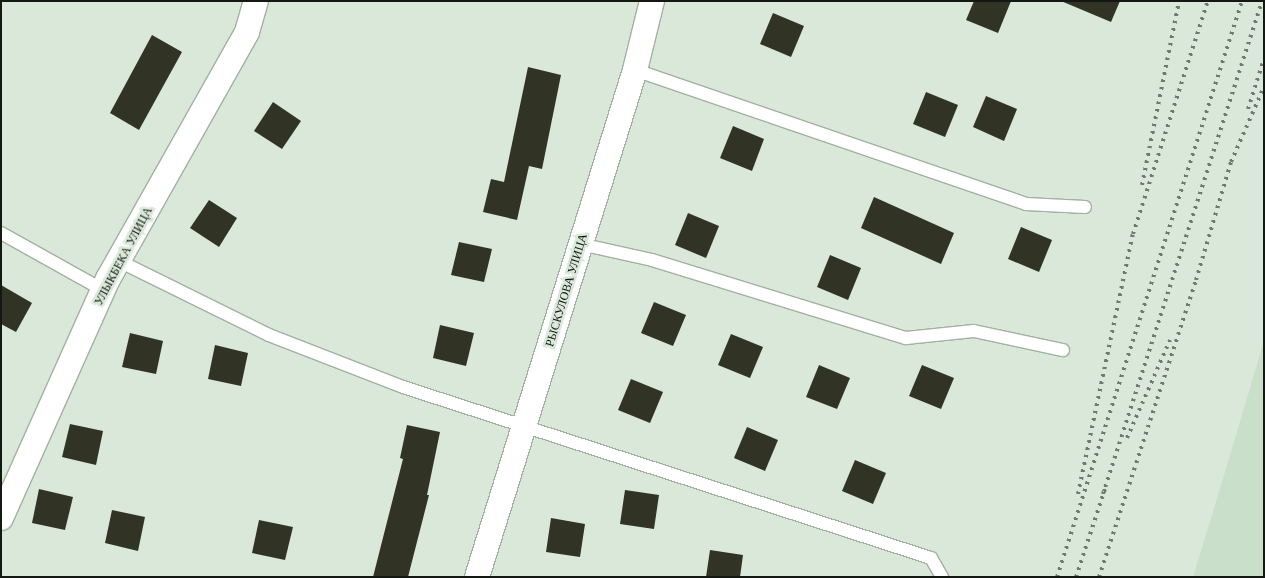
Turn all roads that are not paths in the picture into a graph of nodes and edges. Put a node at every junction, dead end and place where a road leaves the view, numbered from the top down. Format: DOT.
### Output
graph roads {
  1 [pos="256,1"];
  2 [pos="652,1"];
  3 [pos="635,70"];
  4 [pos="1085,207"];
  5 [pos="1,233"];
  6 [pos="580,244"];
  7 [pos="119,261"];
  8 [pos="103,290"];
  9 [pos="1063,350"];
  10 [pos="523,428"];
  11 [pos="1,518"];
  12 [pos="477,577"];
  13 [pos="942,577"];
  1 -- 7 [label="street, УЛЫКБЕКА УЛИЦА"];
  2 -- 3 [label="street, РЫСКУЛОВА УЛИЦА"];
  3 -- 4 [label="lane"];
  3 -- 6 [label="street, РЫСКУЛОВА УЛИЦА"];
  5 -- 8 [label="lane"];
  6 -- 9 [label="lane"];
  6 -- 10 [label="street, РЫСКУЛОВА УЛИЦА"];
  7 -- 8 [label="street, УЛЫКБЕКА УЛИЦА"];
  7 -- 10 [label="lane"];
  8 -- 11 [label="street, УЛЫКБЕКА УЛИЦА"];
  10 -- 12 [label="street, РЫСКУЛОВА УЛИЦА"];
  10 -- 13 [label="lane"];
}
